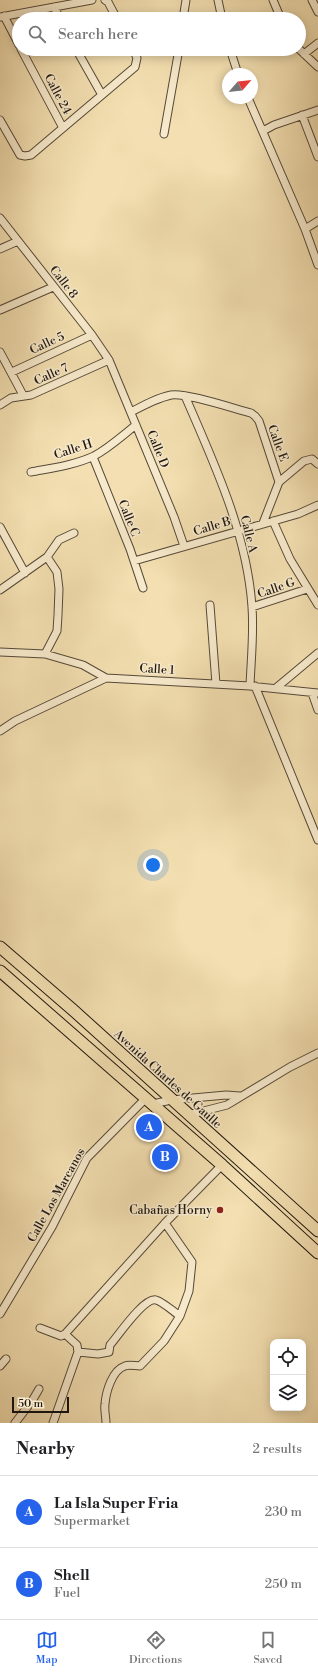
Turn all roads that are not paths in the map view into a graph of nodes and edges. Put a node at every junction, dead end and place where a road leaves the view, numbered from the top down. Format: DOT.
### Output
graph roads {
  1 [pos="92,0"];
  2 [pos="105,0"];
  3 [pos="188,0"];
  4 [pos="218,0"];
  5 [pos="273,0"];
  6 [pos="312,0"];
  7 [pos="54,7"];
  8 [pos="28,12"];
  9 [pos="56,12"];
  10 [pos="113,12"];
  11 [pos="185,12"];
  12 [pos="221,12"];
  13 [pos="278,12"];
  14 [pos="318,12"];
  15 [pos="12,15"];
  16 [pos="2,17"];
  17 [pos="12,33"];
  18 [pos="318,43"];
  19 [pos="306,49"];
  20 [pos="306,55"];
  21 [pos="25,56"];
  22 [pos="80,56"];
  23 [pos="136,56"];
  24 [pos="178,56"];
  25 [pos="232,56"];
  26 [pos="318,67"];
  27 [pos="236,68"];
  28 [pos="102,96"];
  29 [pos="251,104"];
  30 [pos="318,110"];
  31 [pos="302,115"];
  32 [pos="0,120"];
  33 [pos="63,128"];
  34 [pos="263,131"];
  35 [pos="0,132"];
  36 [pos="8,134"];
  37 [pos="164,134"];
  38 [pos="318,157"];
  39 [pos="0,218"];
  40 [pos="318,221"];
  41 [pos="305,229"];
  42 [pos="18,241"];
  43 [pos="0,249"];
  44 [pos="318,265"];
  45 [pos="53,287"];
  46 [pos="0,310"];
  47 [pos="92,335"];
  48 [pos="0,352"];
  49 [pos="109,360"];
  50 [pos="12,372"];
  51 [pos="23,395"];
  52 [pos="185,396"];
  53 [pos="0,405"];
  54 [pos="131,412"];
  55 [pos="136,425"];
  56 [pos="93,457"];
  57 [pos="318,464"];
  58 [pos="31,472"];
  59 [pos="279,482"];
  60 [pos="318,505"];
  61 [pos="273,521"];
  62 [pos="263,523"];
  63 [pos="0,528"];
  64 [pos="237,530"];
  65 [pos="74,533"];
  66 [pos="184,546"];
  67 [pos="47,557"];
  68 [pos="134,561"];
  69 [pos="25,573"];
  70 [pos="143,588"];
  71 [pos="307,588"];
  72 [pos="0,590"];
  73 [pos="210,605"];
  74 [pos="318,605"];
  75 [pos="252,607"];
  76 [pos="0,652"];
  77 [pos="318,653"];
  78 [pos="45,654"];
  79 [pos="106,678"];
  80 [pos="216,684"];
  81 [pos="253,686"];
  82 [pos="276,688"];
  83 [pos="315,693"];
  84 [pos="318,710"];
  85 [pos="0,731"];
  86 [pos="318,840"];
  87 [pos="0,947"];
  88 [pos="0,971"];
  89 [pos="318,1053"];
  90 [pos="240,1096"];
  91 [pos="172,1100"];
  92 [pos="149,1101"];
  93 [pos="188,1115"];
  94 [pos="222,1165"];
  95 [pos="165,1223"];
  96 [pos="318,1231"];
  97 [pos="318,1253"];
  98 [pos="0,1314"];
  99 [pos="180,1316"];
  100 [pos="40,1328"];
  101 [pos="65,1334"];
  102 [pos="78,1352"];
  103 [pos="6,1359"];
  104 [pos="0,1366"];
  105 [pos="39,1390"];
  106 [pos="15,1423"];
  107 [pos="54,1423"];
  108 [pos="106,1423"];
  1 -- 7 [label="street"];
  2 -- 10 [label="street"];
  3 -- 11 [label="street"];
  4 -- 12 [label="street"];
  5 -- 13 [label="street"];
  6 -- 14 [label="street"];
  7 -- 8 [label="street"];
  7 -- 9 [label="street"];
  15 -- 16 [label="street"];
  16 -- 17 [label="street"];
  18 -- 19 [label="street"];
  20 -- 26 [label="street"];
  21 -- 33 [label="street, Calle 24"];
  22 -- 28 [label="street"];
  23 -- 28 [label="street"];
  24 -- 37 [label="street"];
  25 -- 27 [label="street"];
  28 -- 33 [label="street"];
  29 -- 34 [label="street"];
  30 -- 31 [label="street"];
  31 -- 34 [label="street"];
  31 -- 38 [label="street"];
  32 -- 36 [label="street"];
  33 -- 36 [label="street"];
  34 -- 41 [label="street"];
  35 -- 36 [label="street"];
  39 -- 42 [label="street, Calle 8"];
  40 -- 41 [label="street"];
  41 -- 44 [label="street"];
  42 -- 43 [label="street"];
  42 -- 45 [label="street, Calle 8"];
  45 -- 46 [label="street"];
  45 -- 47 [label="street, Calle 8"];
  47 -- 49 [label="street, Calle 8"];
  47 -- 50 [label="street, Calle 5"];
  48 -- 50 [label="street"];
  49 -- 51 [label="street, Calle 7"];
  49 -- 54 [label="street, Calle D"];
  50 -- 51 [label="street"];
  51 -- 53 [label="street, Calle 7"];
  52 -- 54 [label="street"];
  52 -- 59 [label="street, Calle E"];
  52 -- 64 [label="street, Calle A"];
  54 -- 55 [label="street, Calle D"];
  55 -- 56 [label="street, Calle H"];
  55 -- 66 [label="street, Calle D"];
  56 -- 58 [label="street, Calle H"];
  56 -- 68 [label="street, Calle C"];
  57 -- 59 [label="street"];
  59 -- 62 [label="street"];
  60 -- 61 [label="street, Calle B"];
  61 -- 62 [label="street, Calle B"];
  61 -- 71 [label="street"];
  62 -- 64 [label="street, Calle B"];
  63 -- 69 [label="street"];
  64 -- 66 [label="street, Calle B"];
  64 -- 75 [label="street, Calle A"];
  65 -- 67 [label="street"];
  66 -- 68 [label="street, Calle B"];
  67 -- 69 [label="street"];
  67 -- 78 [label="street"];
  68 -- 70 [label="street, Calle C"];
  69 -- 72 [label="street"];
  71 -- 74 [label="street"];
  71 -- 75 [label="street, Calle G"];
  73 -- 80 [label="street"];
  75 -- 81 [label="street, Calle A"];
  76 -- 78 [label="street, Calle 1"];
  77 -- 82 [label="street"];
  78 -- 79 [label="street, Calle 1"];
  79 -- 80 [label="street, Calle 1"];
  79 -- 85 [label="street"];
  80 -- 81 [label="street, Calle 1"];
  81 -- 82 [label="street, Calle 1"];
  81 -- 86 [label="street"];
  82 -- 83 [label="street, Calle 1"];
  83 -- 84 [label="street"];
  87 -- 91 [label="main road, Avenida Charles de Gaulle"];
  88 -- 92 [label="main road"];
  89 -- 90 [label="street"];
  90 -- 91 [label="street"];
  90 -- 93 [label="street"];
  91 -- 92 [label="street"];
  91 -- 93 [label="main road, Avenida Charles de Gaulle"];
  92 -- 94 [label="main road"];
  92 -- 98 [label="street, Calle Los Marcanos"];
  93 -- 96 [label="main road, Avenida Charles de Gaulle"];
  94 -- 95 [label="street"];
  94 -- 97 [label="main road"];
  95 -- 99 [label="street"];
  95 -- 101 [label="street"];
  99 -- 102 [label="street"];
  99 -- 108 [label="street"];
  100 -- 101 [label="street"];
  101 -- 102 [label="street"];
  102 -- 107 [label="street"];
  103 -- 104 [label="street"];
  105 -- 106 [label="street"];
}
